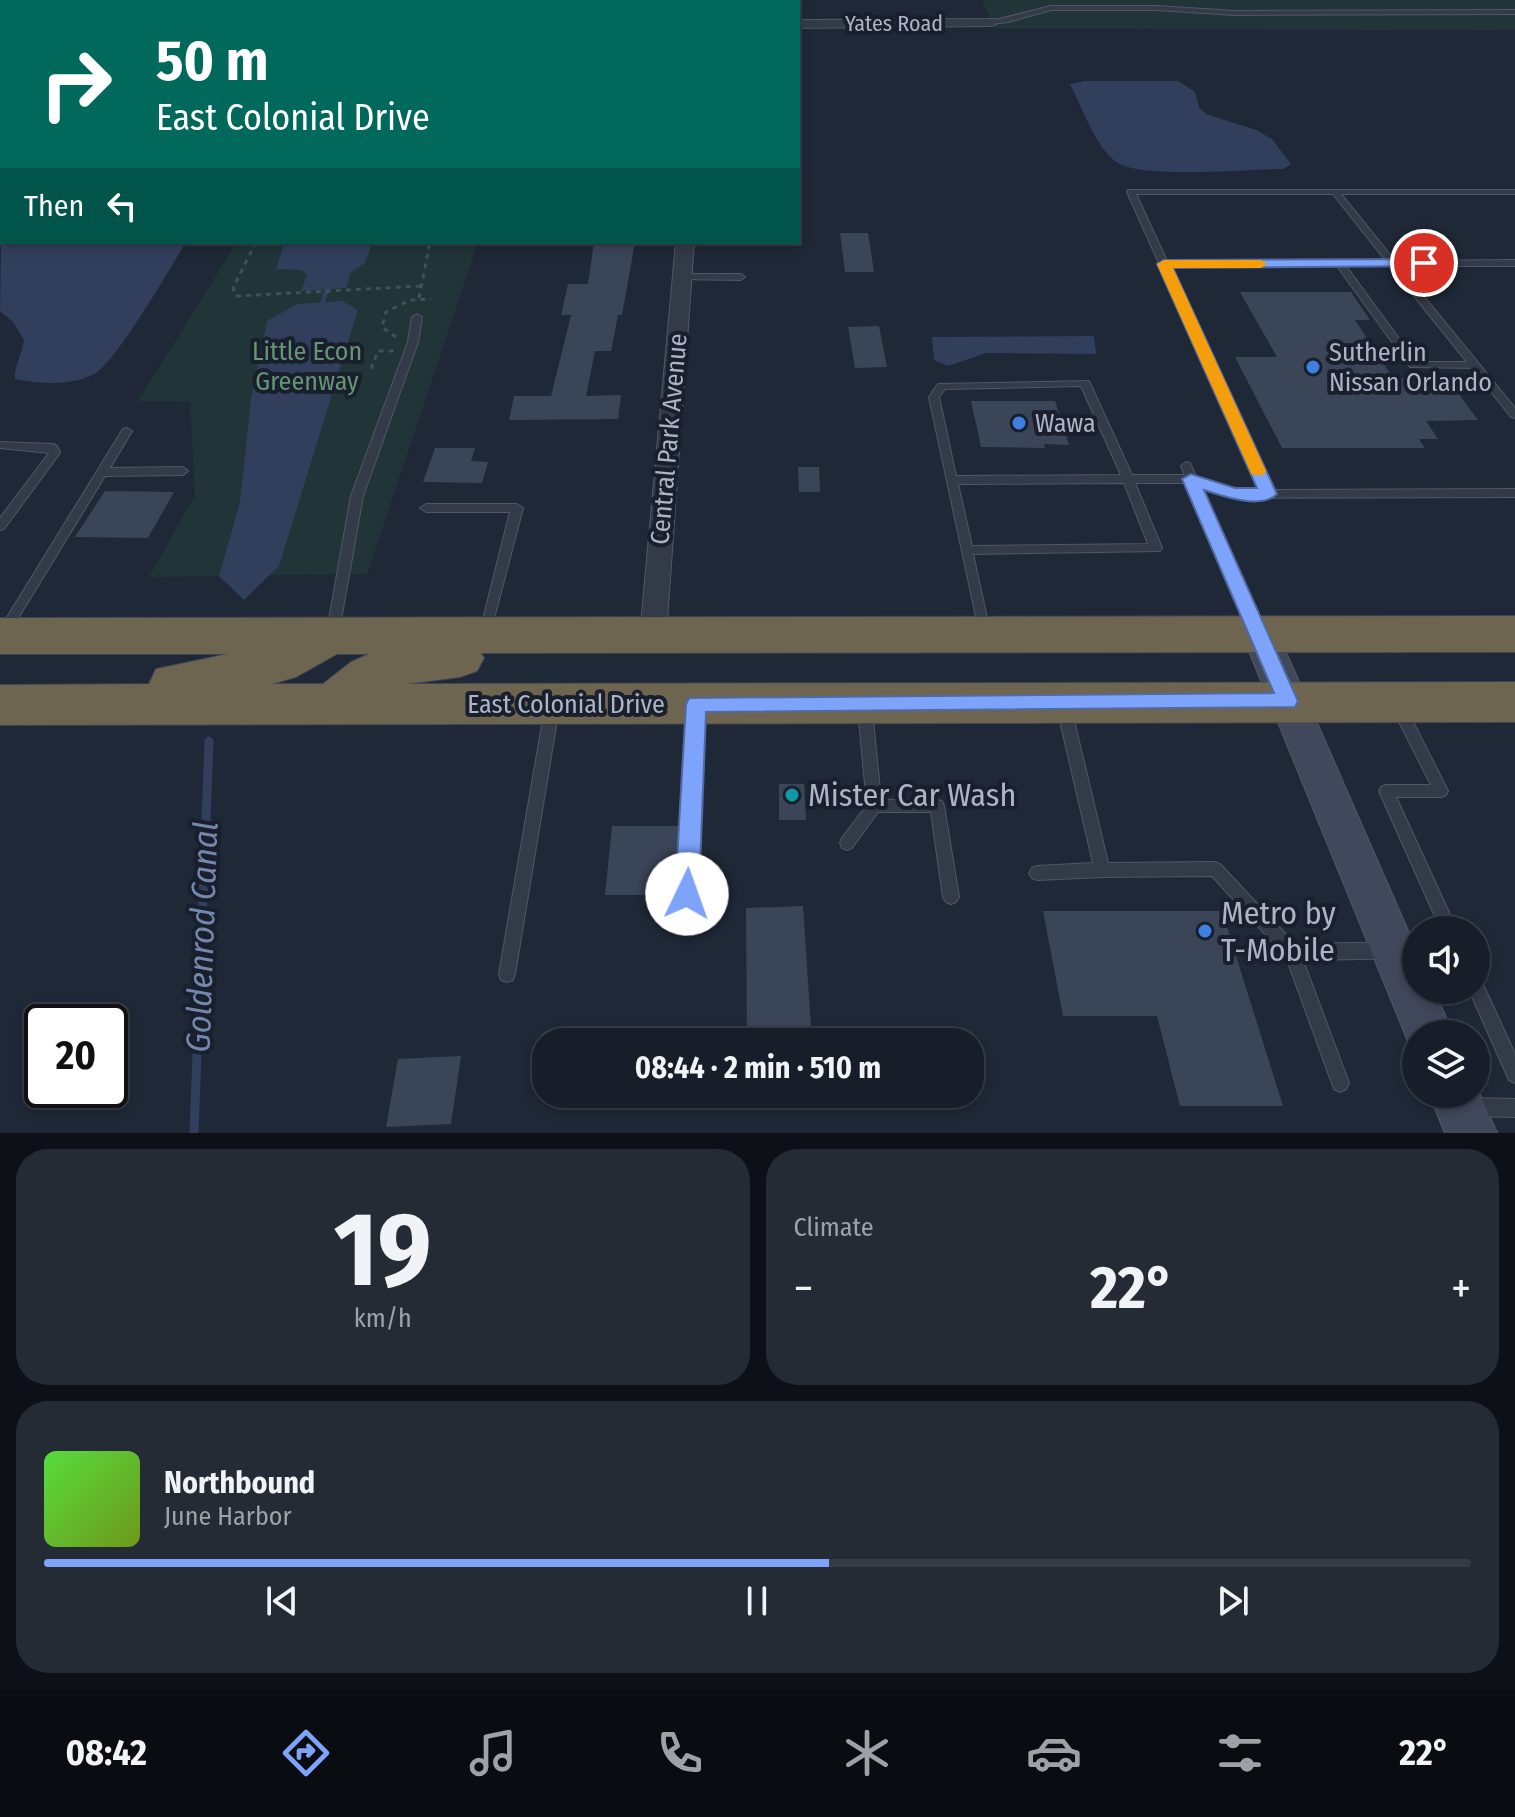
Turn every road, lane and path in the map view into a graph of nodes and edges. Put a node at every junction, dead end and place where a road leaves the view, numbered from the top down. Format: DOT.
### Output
graph roads {
  1 [pos="0,0"];
  2 [pos="28,0"];
  3 [pos="290,0"];
  4 [pos="1515,12"];
  5 [pos="991,22"];
  6 [pos="800,24"];
  7 [pos="1335,192"];
  8 [pos="1515,192"];
  9 [pos="255,244"];
  10 [pos="430,244"];
  11 [pos="685,244"];
  12 [pos="1394,263"];
  13 [pos="1515,263"];
  14 [pos="1164,264"];
  15 [pos="1340,264"];
  16 [pos="682,277"];
  17 [pos="741,277"];
  18 [pos="421,286"];
  19 [pos="419,299"];
  20 [pos="431,299"];
  21 [pos="417,317"];
  22 [pos="1476,365"];
  23 [pos="371,369"];
  24 [pos="1515,415"];
  25 [pos="127,431"];
  26 [pos="0,445"];
  27 [pos="1186,466"];
  28 [pos="183,471"];
  29 [pos="101,472"];
  30 [pos="1128,479"];
  31 [pos="1191,479"];
  32 [pos="952,480"];
  33 [pos="1515,493"];
  34 [pos="1268,494"];
  35 [pos="426,508"];
  36 [pos="0,526"];
  37 [pos="966,550"];
  38 [pos="333,634"];
  39 [pos="1260,634"];
  40 [pos="1515,634"];
  41 [pos="653,635"];
  42 [pos="984,635"];
  43 [pos="1,636"];
  44 [pos="484,640"];
  45 [pos="1288,701"];
  46 [pos="1396,701"];
  47 [pos="1062,702"];
  48 [pos="1515,702"];
  49 [pos="0,703"];
  50 [pos="864,703"];
  51 [pos="553,704"];
  52 [pos="696,704"];
  53 [pos="332,705"];
  54 [pos="874,806"];
  55 [pos="847,843"];
  56 [pos="1102,870"];
  57 [pos="1037,873"];
  58 [pos="951,897"];
  59 [pos="1443,916"];
  60 [pos="685,926"];
  61 [pos="1402,946"];
  62 [pos="1402,950"];
  63 [pos="1292,952"];
  64 [pos="507,974"];
  65 [pos="1483,1004"];
  66 [pos="1515,1074"];
  67 [pos="1340,1083"];
  68 [pos="1515,1108"];
  69 [pos="1462,1111"];
  1 -- 2 [label="street"];
  2 -- 3 [label="street"];
  4 -- 5 [label="lane"];
  5 -- 6 [label="street, Yates Road"];
  7 -- 8 [label="lane"];
  7 -- 12 [label="lane"];
  7 -- 14 [label="lane"];
  9 -- 18 [label="path"];
  10 -- 18 [label="path"];
  11 -- 16 [label="street, Central Park Avenue"];
  12 -- 13 [label="lane"];
  12 -- 15 [label="lane"];
  12 -- 22 [label="lane"];
  14 -- 15 [label="lane"];
  14 -- 34 [label="lane"];
  15 -- 22 [label="lane"];
  16 -- 17 [label="lane"];
  16 -- 41 [label="street, Central Park Avenue"];
  18 -- 19 [label="path"];
  19 -- 20 [label="path"];
  19 -- 23 [label="path"];
  21 -- 38 [label="lane"];
  22 -- 24 [label="lane"];
  25 -- 29 [label="lane"];
  26 -- 36 [label="lane"];
  27 -- 31 [label="lane"];
  28 -- 29 [label="lane"];
  29 -- 43 [label="lane"];
  30 -- 31 [label="lane"];
  30 -- 32 [label="lane"];
  30 -- 32 [label="lane"];
  30 -- 37 [label="lane"];
  31 -- 34 [label="lane"];
  31 -- 39 [label="lane"];
  32 -- 37 [label="lane"];
  33 -- 34 [label="lane"];
  35 -- 44 [label="lane"];
  37 -- 42 [label="lane"];
  38 -- 43 [label="highway"];
  38 -- 44 [label="highway"];
  38 -- 49 [label="highway"];
  39 -- 40 [label="highway"];
  39 -- 42 [label="highway"];
  39 -- 45 [label="street"];
  41 -- 42 [label="highway"];
  41 -- 44 [label="highway"];
  41 -- 53 [label="highway"];
  45 -- 46 [label="highway, East Colonial Drive"];
  45 -- 47 [label="highway, East Colonial Drive"];
  45 -- 61 [label="street"];
  46 -- 48 [label="highway, East Colonial Drive"];
  46 -- 59 [label="lane"];
  47 -- 50 [label="highway, East Colonial Drive"];
  47 -- 56 [label="lane"];
  49 -- 53 [label="highway, East Colonial Drive"];
  50 -- 52 [label="highway, East Colonial Drive"];
  50 -- 54 [label="lane"];
  51 -- 52 [label="highway, East Colonial Drive"];
  51 -- 53 [label="highway, East Colonial Drive"];
  51 -- 64 [label="lane"];
  52 -- 60 [label="lane"];
  54 -- 55 [label="lane"];
  54 -- 58 [label="lane"];
  56 -- 57 [label="lane"];
  56 -- 63 [label="lane"];
  62 -- 63 [label="lane"];
  63 -- 67 [label="lane"];
  65 -- 66 [label="lane"];
  68 -- 69 [label="lane"];
}
